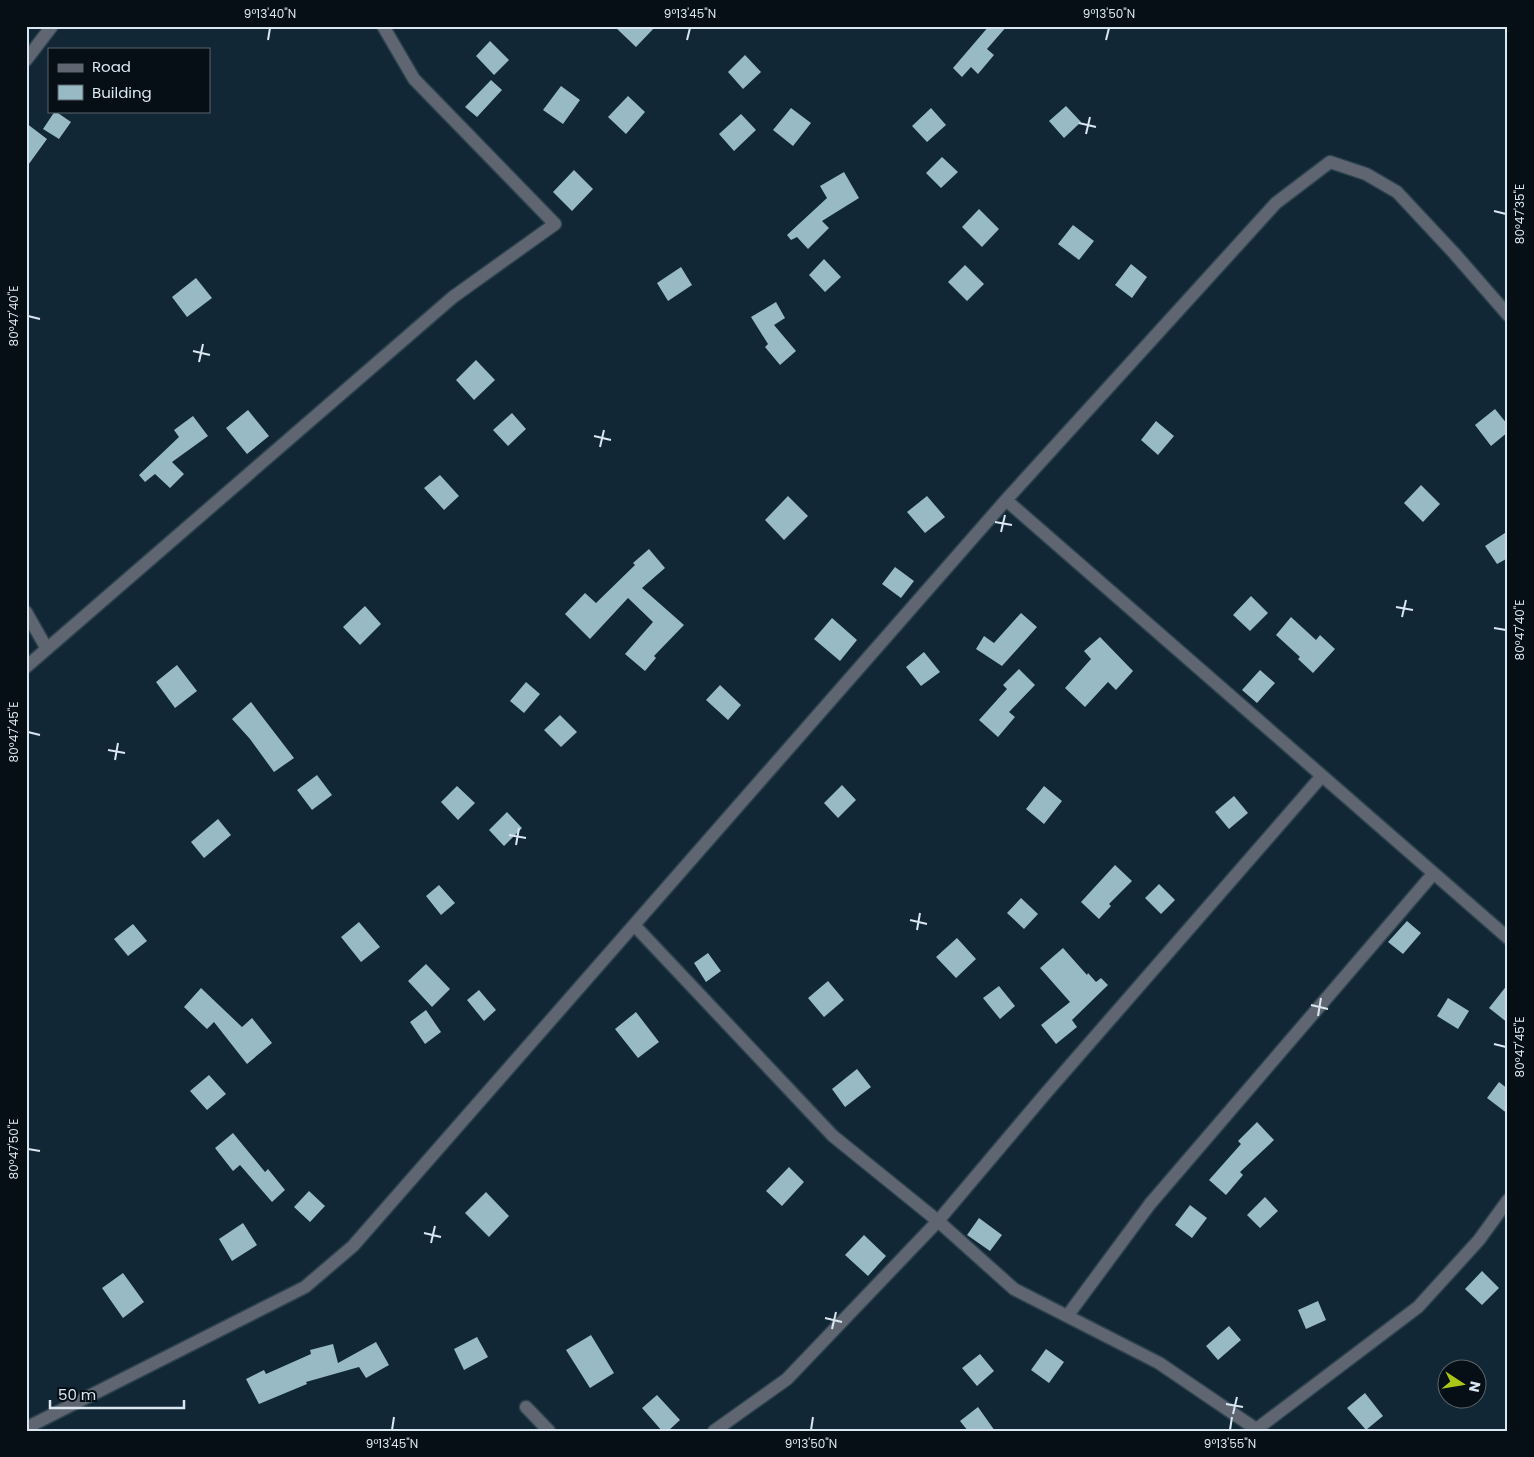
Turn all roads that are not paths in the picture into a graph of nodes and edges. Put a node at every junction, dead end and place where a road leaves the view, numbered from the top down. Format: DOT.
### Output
graph roads {
  1 [pos="52,26"];
  2 [pos="383,26"];
  3 [pos="26,60"];
  4 [pos="1508,315"];
  5 [pos="1006,500"];
  6 [pos="26,612"];
  7 [pos="47,649"];
  8 [pos="26,667"];
  9 [pos="1321,777"];
  10 [pos="1433,874"];
  11 [pos="635,926"];
  12 [pos="1508,938"];
  13 [pos="1508,1200"];
  14 [pos="938,1222"];
  15 [pos="1068,1315"];
  16 [pos="526,1407"];
  17 [pos="26,1428"];
  18 [pos="1257,1430"];
  19 [pos="550,1431"];
  20 [pos="714,1431"];
  1 -- 3 [label="street"];
  2 -- 7 [label="street"];
  4 -- 5 [label="street"];
  5 -- 9 [label="street"];
  5 -- 11 [label="street"];
  6 -- 7 [label="street"];
  7 -- 8 [label="street"];
  9 -- 10 [label="street"];
  9 -- 14 [label="street"];
  10 -- 12 [label="street"];
  10 -- 15 [label="street"];
  11 -- 14 [label="street"];
  11 -- 17 [label="street"];
  13 -- 18 [label="street"];
  14 -- 15 [label="street"];
  14 -- 20 [label="street"];
  15 -- 18 [label="street"];
  16 -- 19 [label="street"];
}
